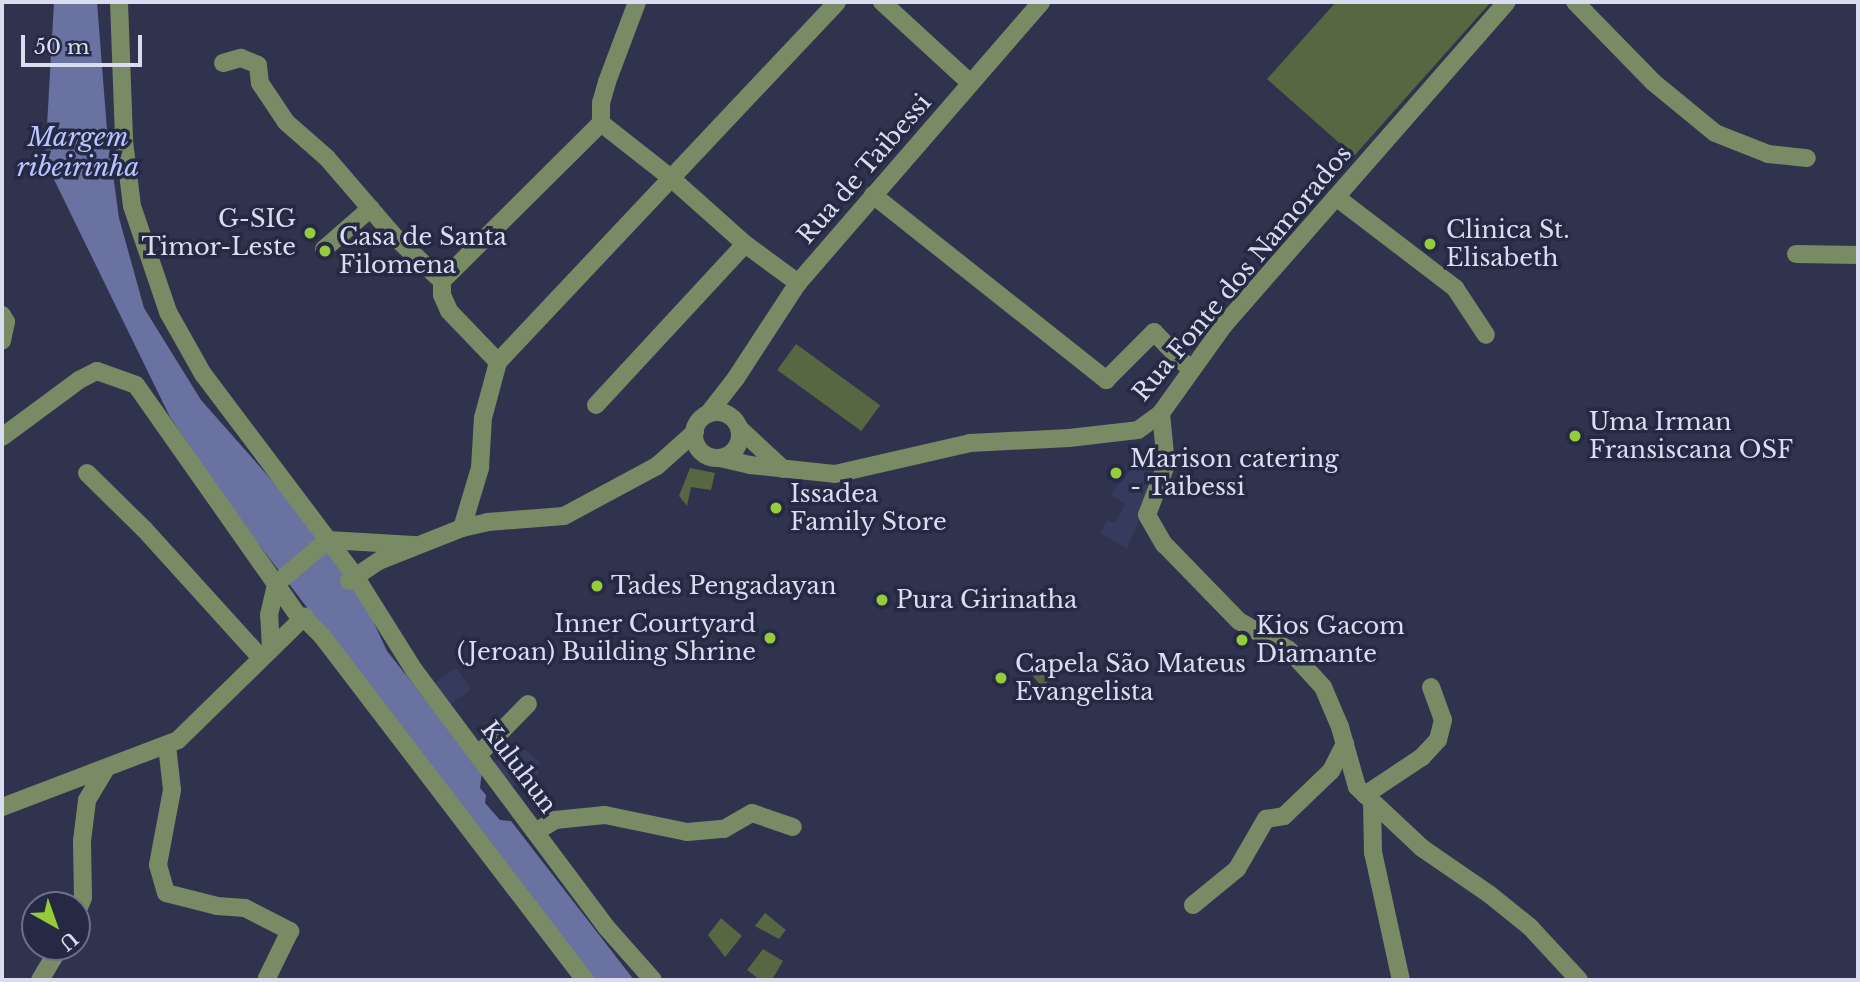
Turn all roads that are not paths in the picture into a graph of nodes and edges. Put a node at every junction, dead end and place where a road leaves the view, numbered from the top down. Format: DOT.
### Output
graph roads {
  1 [pos="119,2"];
  2 [pos="637,2"];
  3 [pos="837,2"];
  4 [pos="882,2"];
  5 [pos="1041,2"];
  6 [pos="1507,2"];
  7 [pos="1575,2"];
  8 [pos="223,63"];
  9 [pos="970,83"];
  10 [pos="601,123"];
  11 [pos="1807,158"];
  12 [pos="671,178"];
  13 [pos="873,195"];
  14 [pos="1336,197"];
  15 [pos="370,208"];
  16 [pos="745,244"];
  17 [pos="324,249"];
  18 [pos="1796,254"];
  19 [pos="1858,255"];
  20 [pos="442,281"];
  21 [pos="798,284"];
  22 [pos="2,315"];
  23 [pos="1486,335"];
  24 [pos="2,341"];
  25 [pos="498,362"];
  26 [pos="1190,369"];
  27 [pos="736,378"];
  28 [pos="596,405"];
  29 [pos="1161,413"];
  30 [pos="708,414"];
  31 [pos="738,424"];
  32 [pos="695,432"];
  33 [pos="2,437"];
  34 [pos="712,456"];
  35 [pos="657,466"];
  36 [pos="783,469"];
  37 [pos="87,473"];
  38 [pos="463,528"];
  39 [pos="327,541"];
  40 [pos="418,545"];
  41 [pos="352,579"];
  42 [pos="279,582"];
  43 [pos="303,617"];
  44 [pos="266,654"];
  45 [pos="1431,687"];
  46 [pos="528,704"];
  47 [pos="1345,743"];
  48 [pos="167,745"];
  49 [pos="479,754"];
  50 [pos="106,768"];
  51 [pos="1368,798"];
  52 [pos="2,807"];
  53 [pos="793,827"];
  54 [pos="537,831"];
  55 [pos="83,891"];
  56 [pos="1193,905"];
  57 [pos="52,961"];
  58 [pos="40,980"];
  59 [pos="268,980"];
  60 [pos="584,980"];
  61 [pos="653,980"];
  62 [pos="1401,980"];
  63 [pos="1579,980"];
  1 -- 39 [label="street, Kuluhun"];
  2 -- 10 [label="street"];
  3 -- 12 [label="street"];
  4 -- 9 [label="street"];
  5 -- 9 [label="street, Rua de Taibessi"];
  6 -- 14 [label="street, Rua Fonte dos Namorados"];
  7 -- 11 [label="street"];
  8 -- 15 [label="street"];
  9 -- 13 [label="street, Rua de Taibessi"];
  10 -- 12 [label="street"];
  10 -- 20 [label="street"];
  12 -- 16 [label="street"];
  12 -- 25 [label="street"];
  13 -- 21 [label="street, Rua de Taibessi"];
  13 -- 26 [label="street"];
  14 -- 23 [label="street"];
  14 -- 26 [label="street, Rua Fonte dos Namorados"];
  15 -- 17 [label="street"];
  15 -- 20 [label="street"];
  16 -- 21 [label="street"];
  16 -- 28 [label="street"];
  18 -- 19 [label="street"];
  20 -- 25 [label="street"];
  21 -- 27 [label="street, Rua de Taibessi"];
  22 -- 24 [label="street"];
  25 -- 38 [label="street"];
  26 -- 29 [label="street, Rua Fonte dos Namorados"];
  27 -- 30 [label="street, Rua de Taibessi"];
  27 -- 31 [label="street"];
  29 -- 36 [label="street, Rua Fonte dos Namorados"];
  29 -- 47 [label="street"];
  30 -- 31 [label="street"];
  30 -- 32 [label="street"];
  31 -- 34 [label="street"];
  31 -- 36 [label="street"];
  32 -- 34 [label="street"];
  32 -- 35 [label="street"];
  33 -- 42 [label="street"];
  34 -- 35 [label="street"];
  34 -- 36 [label="street, Rua Fonte dos Namorados"];
  35 -- 38 [label="street"];
  37 -- 44 [label="street"];
  38 -- 40 [label="street"];
  39 -- 40 [label="street"];
  39 -- 41 [label="street, Kuluhun"];
  39 -- 42 [label="street"];
  40 -- 41 [label="street"];
  41 -- 49 [label="street, Kuluhun"];
  42 -- 43 [label="street"];
  42 -- 44 [label="street"];
  43 -- 44 [label="street"];
  43 -- 60 [label="street"];
  44 -- 48 [label="street"];
  45 -- 51 [label="street"];
  46 -- 49 [label="street"];
  47 -- 51 [label="street"];
  47 -- 56 [label="street"];
  48 -- 50 [label="street"];
  48 -- 59 [label="street"];
  49 -- 54 [label="street, Kuluhun"];
  50 -- 52 [label="street"];
  50 -- 55 [label="street"];
  51 -- 62 [label="street"];
  51 -- 63 [label="street"];
  53 -- 54 [label="street"];
  54 -- 61 [label="street, Kuluhun"];
  57 -- 58 [label="street"];
}
